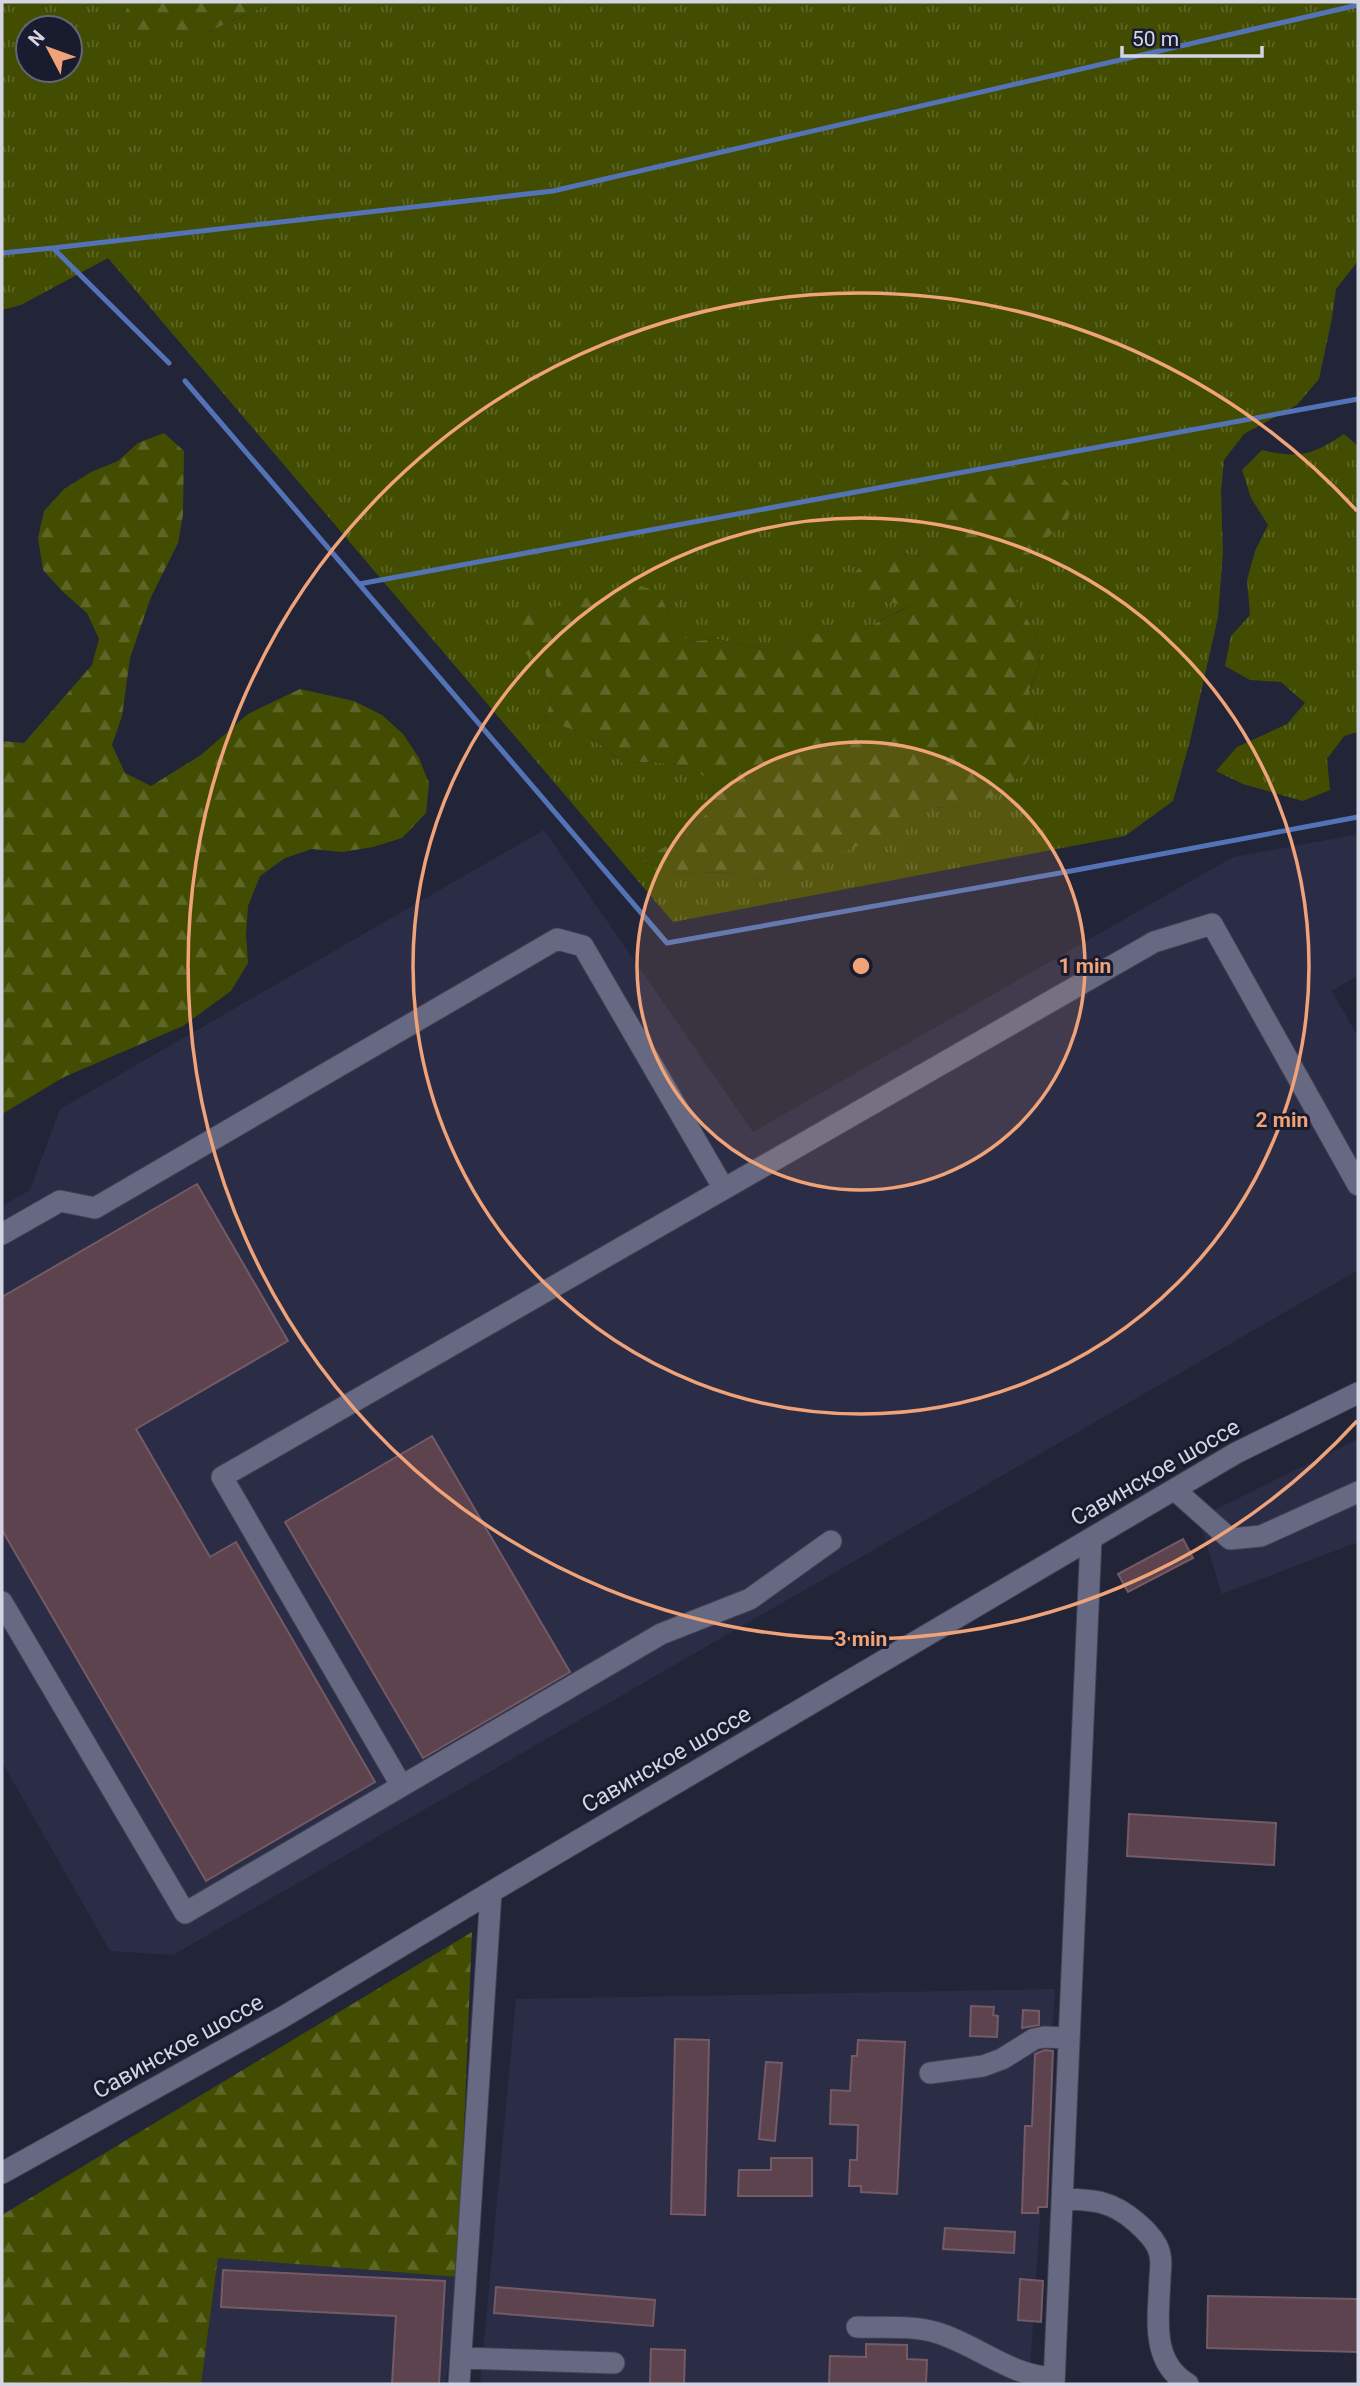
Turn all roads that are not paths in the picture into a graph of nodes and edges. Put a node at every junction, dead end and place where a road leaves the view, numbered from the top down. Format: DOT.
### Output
graph roads {
  1 [pos="1358,1185"];
  2 [pos="724,1189"];
  3 [pos="2,1234"];
  4 [pos="1358,1393"];
  5 [pos="1175,1490"];
  6 [pos="1358,1492"];
  7 [pos="1091,1539"];
  8 [pos="831,1541"];
  9 [pos="2,1602"];
  10 [pos="401,1785"];
  11 [pos="491,1892"];
  12 [pos="1069,2038"];
  13 [pos="930,2073"];
  14 [pos="2,2173"];
  15 [pos="1062,2199"];
  16 [pos="857,2327"];
  17 [pos="462,2358"];
  18 [pos="614,2363"];
  19 [pos="1054,2381"];
  20 [pos="459,2384"];
  21 [pos="1188,2384"];
  1 -- 2 [label="street"];
  2 -- 3 [label="street"];
  2 -- 10 [label="street"];
  4 -- 5 [label="street, Савинское шоссе"];
  5 -- 6 [label="street"];
  5 -- 7 [label="street, Савинское шоссе"];
  7 -- 11 [label="street, Савинское шоссе"];
  7 -- 12 [label="street"];
  8 -- 10 [label="street"];
  9 -- 10 [label="street"];
  11 -- 14 [label="street, Савинское шоссе"];
  11 -- 17 [label="street"];
  12 -- 13 [label="street"];
  12 -- 15 [label="street"];
  15 -- 19 [label="street"];
  15 -- 21 [label="street"];
  16 -- 19 [label="street"];
  17 -- 18 [label="street"];
  17 -- 20 [label="street"];
}
